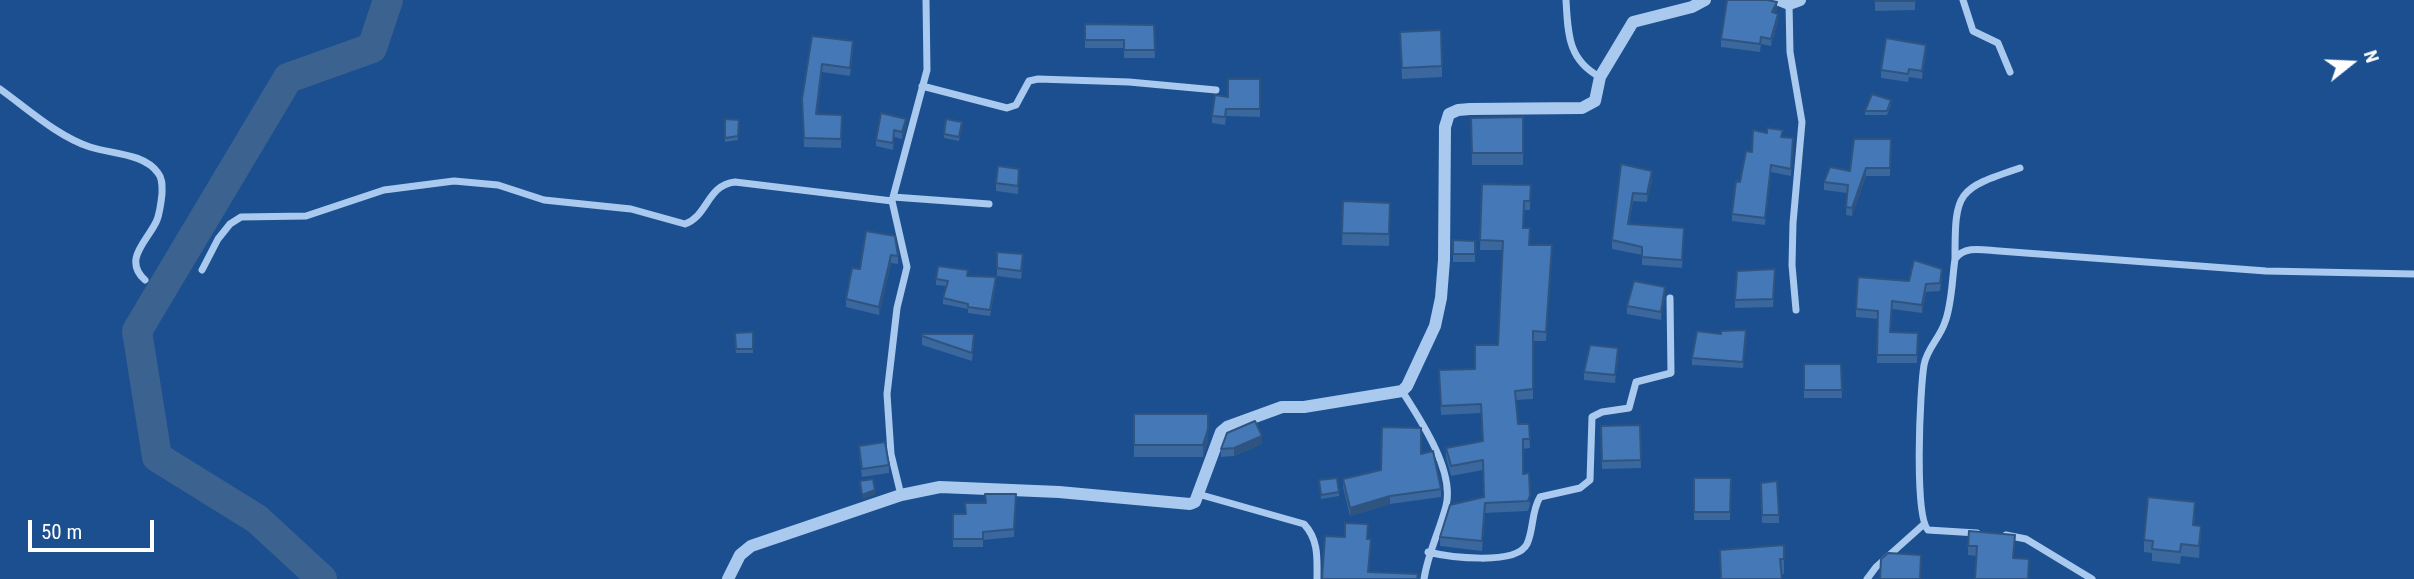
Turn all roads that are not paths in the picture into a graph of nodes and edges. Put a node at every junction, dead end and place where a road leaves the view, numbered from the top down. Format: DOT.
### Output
graph roads {
  1 [pos="926,0"];
  2 [pos="1566,0"];
  3 [pos="1705,0"];
  4 [pos="1962,0"];
  5 [pos="1790,1"];
  6 [pos="2010,72"];
  7 [pos="1600,77"];
  8 [pos="922,86"];
  9 [pos="0,89"];
  10 [pos="1216,90"];
  11 [pos="2020,168"];
  12 [pos="893,199"];
  13 [pos="989,204"];
  14 [pos="1955,259"];
  15 [pos="202,270"];
  16 [pos="2414,274"];
  17 [pos="145,280"];
  18 [pos="1670,298"];
  19 [pos="1796,310"];
  20 [pos="1402,391"];
  21 [pos="1198,494"];
  22 [pos="901,495"];
  23 [pos="1923,525"];
  24 [pos="1428,552"];
  25 [pos="729,579"];
  26 [pos="1317,579"];
  27 [pos="1424,579"];
  28 [pos="1867,579"];
  29 [pos="2092,579"];
  1 -- 8 [label="street"];
  2 -- 7 [label="street"];
  3 -- 7 [label="street"];
  4 -- 6 [label="street"];
  5 -- 19 [label="street"];
  7 -- 20 [label="street"];
  8 -- 10 [label="street"];
  8 -- 12 [label="street"];
  9 -- 17 [label="street"];
  11 -- 14 [label="street"];
  12 -- 13 [label="street"];
  12 -- 15 [label="street"];
  12 -- 22 [label="street"];
  14 -- 16 [label="street"];
  14 -- 23 [label="street"];
  18 -- 24 [label="street"];
  20 -- 21 [label="street"];
  20 -- 24 [label="street"];
  21 -- 22 [label="street"];
  21 -- 26 [label="street"];
  22 -- 25 [label="street"];
  23 -- 28 [label="street"];
  23 -- 29 [label="street"];
  24 -- 27 [label="street"];
}
